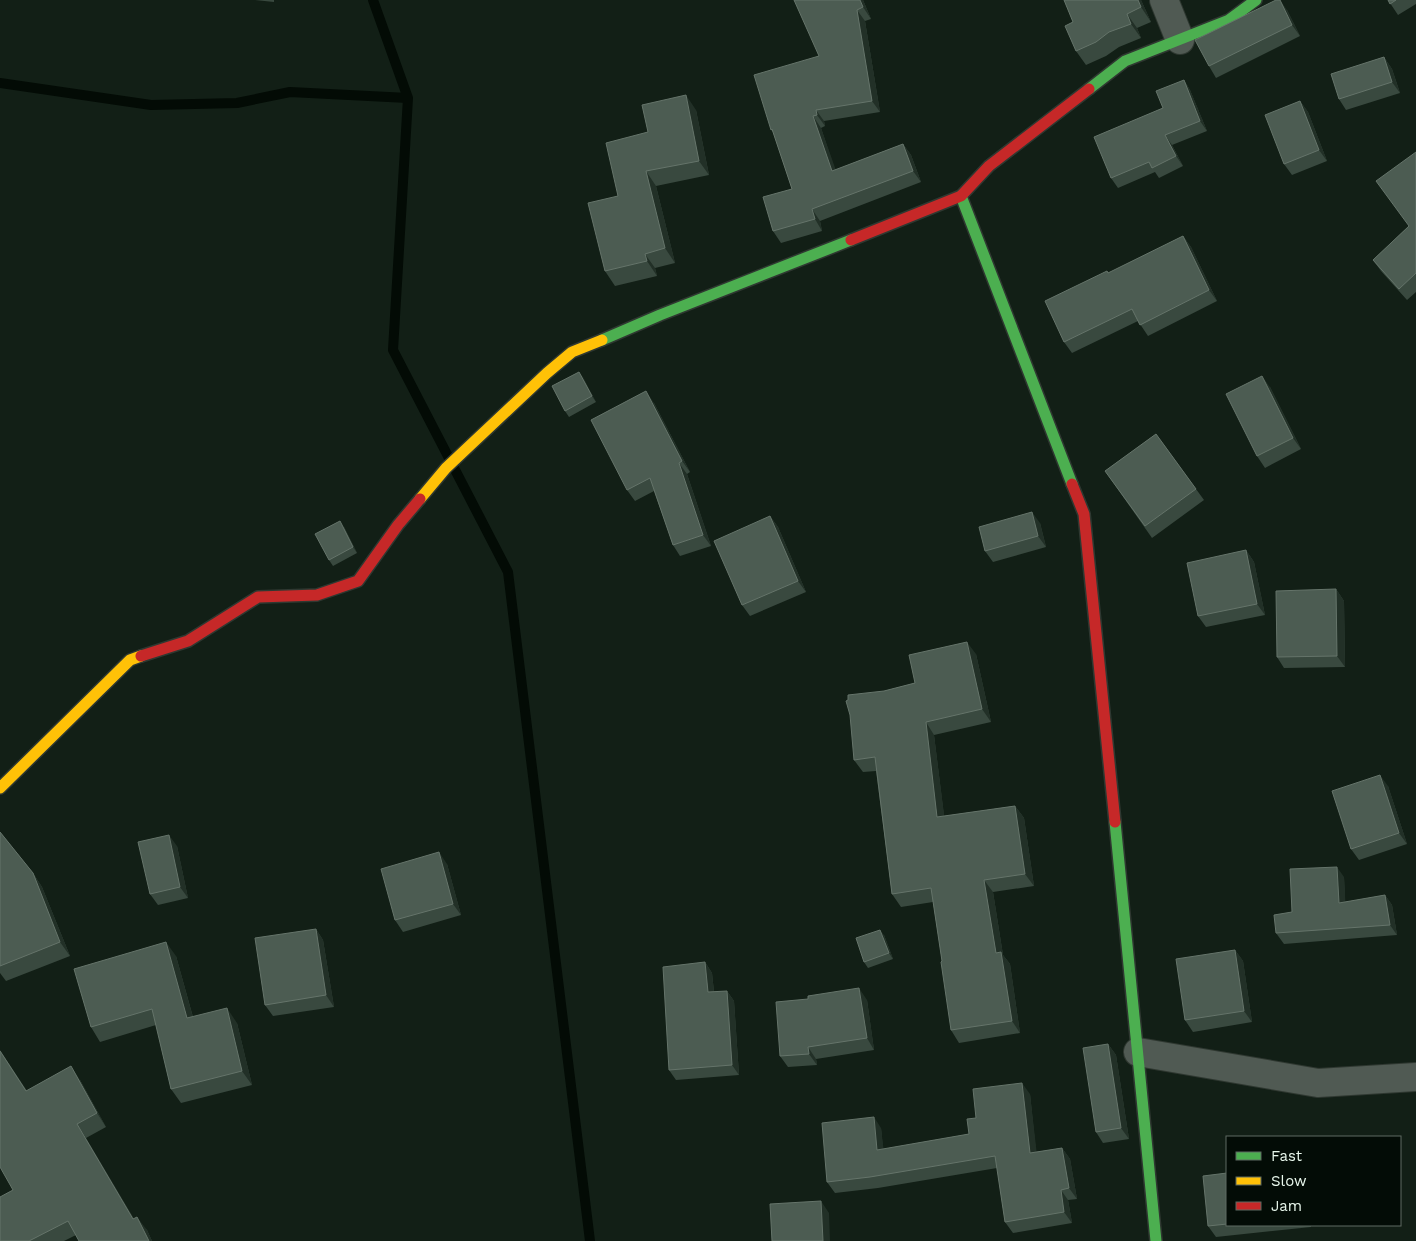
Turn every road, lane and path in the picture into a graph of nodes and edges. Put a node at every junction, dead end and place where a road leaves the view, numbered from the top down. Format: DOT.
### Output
graph roads {
  1 [pos="1164,0"];
  2 [pos="1256,0"];
  3 [pos="1180,40"];
  4 [pos="961,196"];
  5 [pos="0,788"];
  6 [pos="1138,1052"];
  7 [pos="1416,1077"];
  8 [pos="1156,1241"];
  1 -- 3 [label="street"];
  2 -- 3 [label="street"];
  3 -- 4 [label="street"];
  4 -- 5 [label="street"];
  4 -- 6 [label="street"];
  6 -- 7 [label="street"];
  6 -- 8 [label="street"];
}
